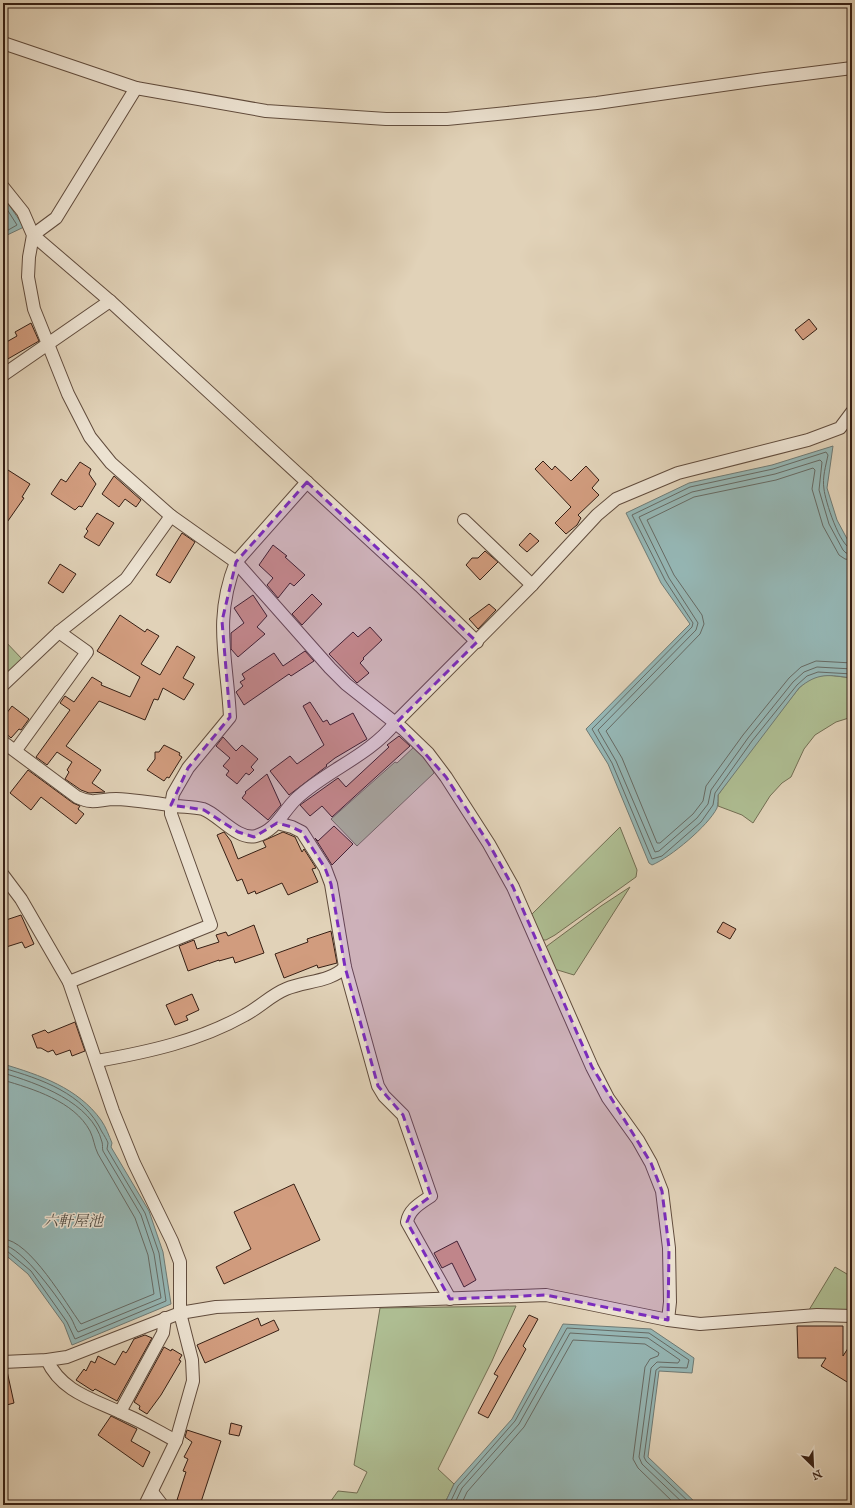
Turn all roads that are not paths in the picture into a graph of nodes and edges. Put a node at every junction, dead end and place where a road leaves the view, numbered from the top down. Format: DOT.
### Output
graph roads {
  1 [pos="3,43"];
  2 [pos="852,68"];
  3 [pos="136,88"];
  4 [pos="3,187"];
  5 [pos="33,235"];
  6 [pos="110,301"];
  7 [pos="48,344"];
  8 [pos="3,375"];
  9 [pos="852,412"];
  10 [pos="307,482"];
  11 [pos="171,516"];
  12 [pos="464,520"];
  13 [pos="236,562"];
  14 [pos="532,585"];
  15 [pos="60,632"];
  16 [pos="477,642"];
  17 [pos="3,684"];
  18 [pos="395,723"];
  19 [pos="3,742"];
  20 [pos="16,750"];
  21 [pos="171,805"];
  22 [pos="277,823"];
  23 [pos="5,883"];
  24 [pos="345,968"];
  25 [pos="69,982"];
  26 [pos="97,1061"];
  27 [pos="450,1298"];
  28 [pos="180,1313"];
  29 [pos="852,1316"];
  30 [pos="165,1318"];
  31 [pos="668,1320"];
  32 [pos="47,1360"];
  33 [pos="3,1362"];
  34 [pos="120,1412"];
  35 [pos="176,1441"];
  36 [pos="152,1492"];
  37 [pos="145,1505"];
  38 [pos="162,1505"];
  1 -- 3 [label="street"];
  2 -- 3 [label="street"];
  3 -- 5 [label="street"];
  4 -- 5 [label="street"];
  5 -- 6 [label="street"];
  5 -- 7 [label="street"];
  6 -- 7 [label="street"];
  6 -- 10 [label="street"];
  7 -- 8 [label="street"];
  7 -- 11 [label="street"];
  9 -- 14 [label="street"];
  10 -- 13 [label="street"];
  10 -- 16 [label="street"];
  11 -- 13 [label="street"];
  11 -- 15 [label="street"];
  12 -- 14 [label="street"];
  13 -- 18 [label="street"];
  13 -- 21 [label="street"];
  14 -- 16 [label="street"];
  15 -- 17 [label="street"];
  15 -- 20 [label="street"];
  16 -- 18 [label="street"];
  18 -- 22 [label="street"];
  18 -- 31 [label="street"];
  19 -- 20 [label="street"];
  20 -- 21 [label="street"];
  21 -- 22 [label="street"];
  21 -- 25 [label="street"];
  22 -- 24 [label="street"];
  23 -- 25 [label="street"];
  24 -- 26 [label="street"];
  24 -- 27 [label="street"];
  25 -- 26 [label="street"];
  26 -- 28 [label="street"];
  27 -- 28 [label="street"];
  27 -- 31 [label="street"];
  28 -- 30 [label="street"];
  28 -- 35 [label="street"];
  29 -- 31 [label="street"];
  30 -- 32 [label="street"];
  30 -- 34 [label="street"];
  32 -- 33 [label="street"];
  32 -- 34 [label="street"];
  34 -- 35 [label="street"];
  35 -- 36 [label="street"];
  36 -- 37 [label="street"];
  36 -- 38 [label="street"];
}
